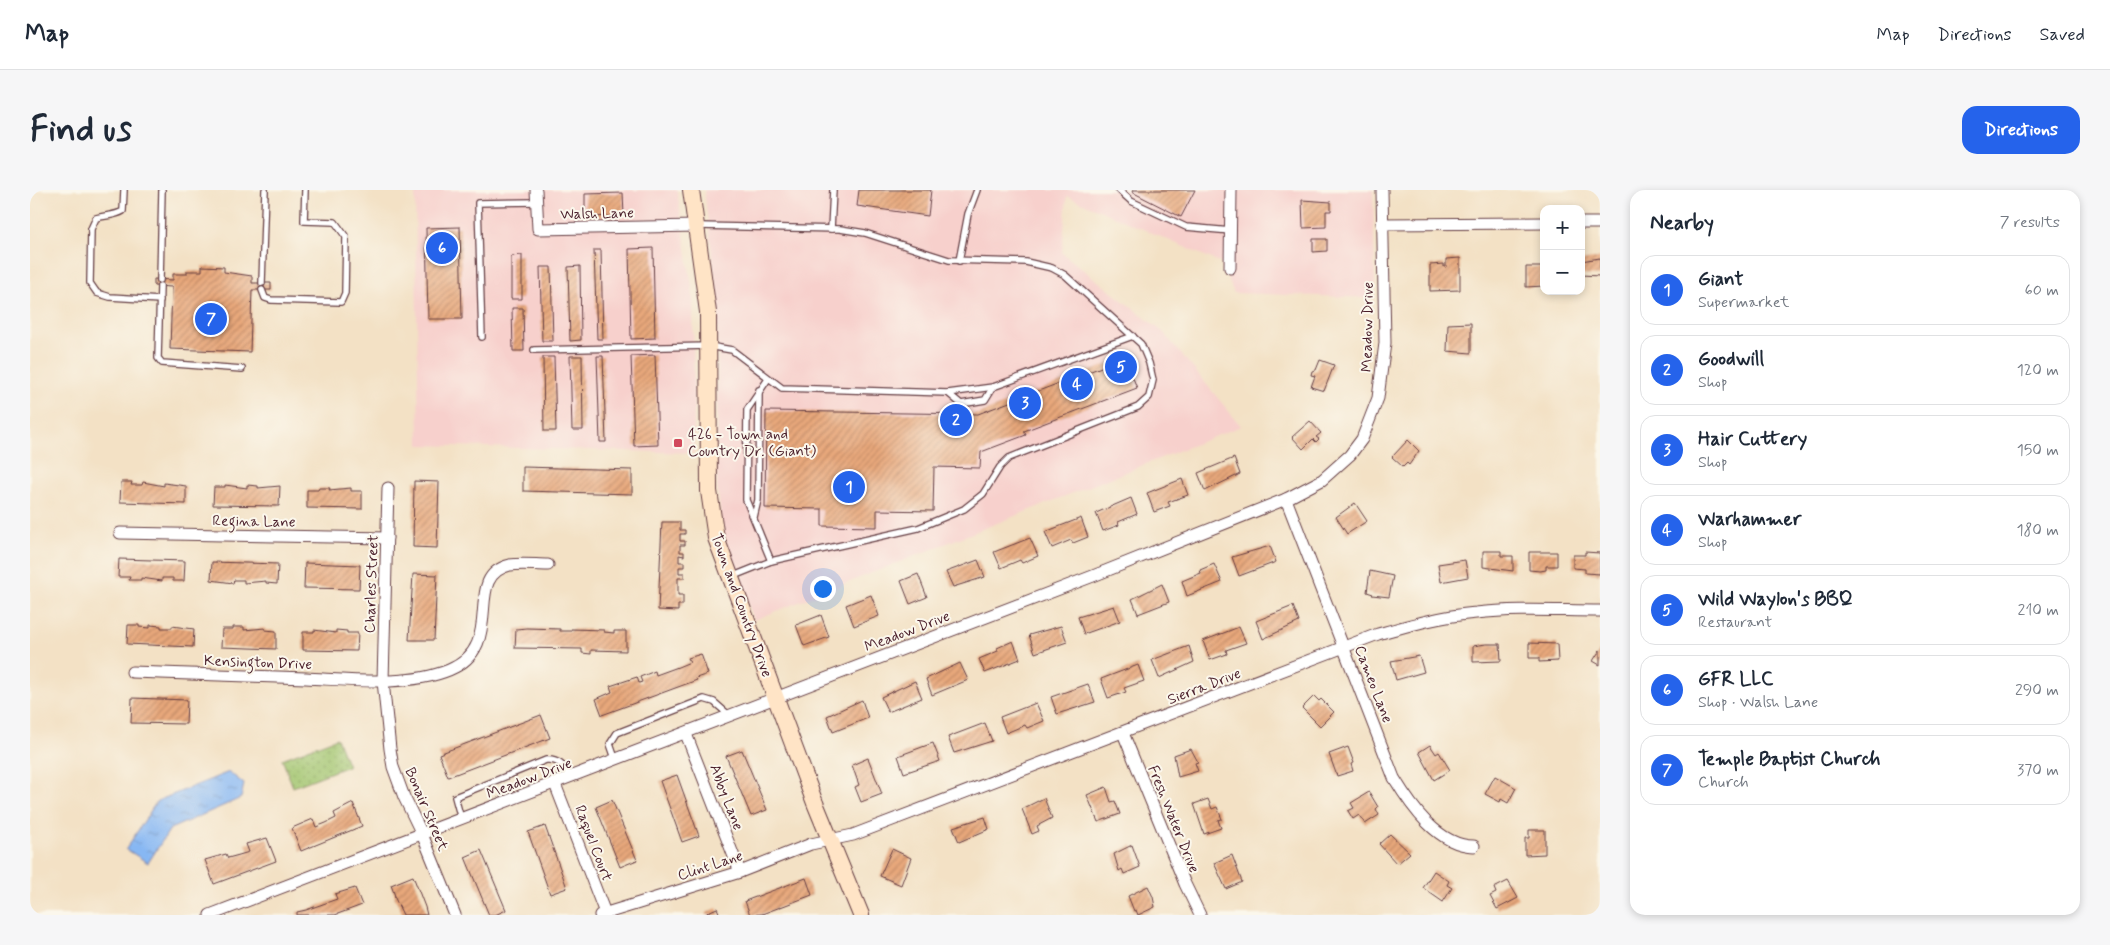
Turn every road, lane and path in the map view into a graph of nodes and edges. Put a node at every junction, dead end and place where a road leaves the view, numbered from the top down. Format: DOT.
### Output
graph roads {
  1 [pos="124,190"];
  2 [pos="162,190"];
  3 [pos="265,190"];
  4 [pos="305,190"];
  5 [pos="692,190"];
  6 [pos="833,190"];
  7 [pos="977,190"];
  8 [pos="1119,190"];
  9 [pos="1231,190"];
  10 [pos="1382,190"];
  11 [pos="536,196"];
  12 [pos="1540,223"];
  13 [pos="1585,223"];
  14 [pos="1600,223"];
  15 [pos="1382,224"];
  16 [pos="697,226"];
  17 [pos="831,229"];
  18 [pos="1231,231"];
  19 [pos="959,261"];
  20 [pos="1230,268"];
  21 [pos="160,280"];
  22 [pos="160,286"];
  23 [pos="160,300"];
  24 [pos="1133,336"];
  25 [pos="482,337"];
  26 [pos="709,346"];
  27 [pos="534,350"];
  28 [pos="242,369"];
  29 [pos="768,379"];
  30 [pos="993,387"];
  31 [pos="759,389"];
  32 [pos="948,394"];
  33 [pos="388,488"];
  34 [pos="1286,499"];
  35 [pos="754,518"];
  36 [pos="120,534"];
  37 [pos="387,538"];
  38 [pos="772,561"];
  39 [pos="548,565"];
  40 [pos="730,578"];
  41 [pos="1600,612"];
  42 [pos="1344,647"];
  43 [pos="132,672"];
  44 [pos="383,681"];
  45 [pos="776,698"];
  46 [pos="730,716"];
  47 [pos="1123,733"];
  48 [pos="686,734"];
  49 [pos="616,761"];
  50 [pos="571,778"];
  51 [pos="555,784"];
  52 [pos="461,819"];
  53 [pos="422,834"];
  54 [pos="829,840"];
  55 [pos="1474,846"];
  56 [pos="740,872"];
  57 [pos="602,914"];
  58 [pos="210,915"];
  59 [pos="455,915"];
  60 [pos="861,915"];
  61 [pos="1200,915"];
  1 -- 23 [label="lane"];
  2 -- 21 [label="lane"];
  3 -- 4 [label="lane"];
  5 -- 16 [label="street, Town and Country Drive"];
  6 -- 17 [label="lane"];
  7 -- 19 [label="lane"];
  8 -- 18 [label="lane"];
  9 -- 18 [label="street"];
  10 -- 15 [label="street, Meadow Drive"];
  11 -- 16 [label="street, Walsh Lane"];
  11 -- 25 [label="lane"];
  12 -- 15 [label="street"];
  13 -- 14 [label="street"];
  15 -- 34 [label="street, Meadow Drive"];
  16 -- 17 [label="lane"];
  16 -- 26 [label="street, Town and Country Drive"];
  17 -- 19 [label="lane"];
  18 -- 20 [label="street"];
  19 -- 24 [label="lane"];
  22 -- 23 [label="lane"];
  23 -- 28 [label="lane"];
  24 -- 30 [label="lane"];
  24 -- 38 [label="lane"];
  26 -- 27 [label="lane"];
  26 -- 29 [label="lane"];
  26 -- 40 [label="street, Town and Country Drive"];
  29 -- 31 [label="lane"];
  29 -- 32 [label="lane"];
  30 -- 32 [label="lane"];
  30 -- 32 [label="lane"];
  31 -- 35 [label="lane"];
  31 -- 35 [label="lane"];
  33 -- 37 [label="street, Charles Street"];
  34 -- 42 [label="street, Cameo Lane"];
  34 -- 45 [label="street, Meadow Drive"];
  35 -- 38 [label="lane"];
  36 -- 37 [label="street, Regina Lane"];
  37 -- 44 [label="street, Charles Street"];
  38 -- 40 [label="lane"];
  39 -- 44 [label="street, Kensington Drive"];
  40 -- 45 [label="street, Town and Country Drive"];
  41 -- 42 [label="street, Sierra Drive"];
  42 -- 47 [label="street, Sierra Drive"];
  42 -- 55 [label="street, Cameo Lane"];
  43 -- 44 [label="street, Kensington Drive"];
  44 -- 53 [label="street, Bonair Street"];
  45 -- 46 [label="street, Meadow Drive"];
  45 -- 54 [label="street, Town and Country Drive"];
  46 -- 48 [label="street, Meadow Drive"];
  46 -- 49 [label="lane"];
  47 -- 54 [label="street, Sierra Drive"];
  47 -- 61 [label="street, Fresh Water Drive"];
  48 -- 49 [label="street, Meadow Drive"];
  48 -- 56 [label="street, Abby Lane"];
  49 -- 50 [label="street, Meadow Drive"];
  50 -- 51 [label="street, Meadow Drive"];
  50 -- 52 [label="lane"];
  51 -- 52 [label="street, Meadow Drive"];
  51 -- 57 [label="street, Raquel Court"];
  52 -- 53 [label="street, Meadow Drive"];
  53 -- 58 [label="street, Meadow Drive"];
  53 -- 59 [label="street, Bonair Street"];
  54 -- 56 [label="street, Clint Lane"];
  54 -- 60 [label="street, Town and Country Drive"];
  56 -- 57 [label="street, Clint Lane"];
}
